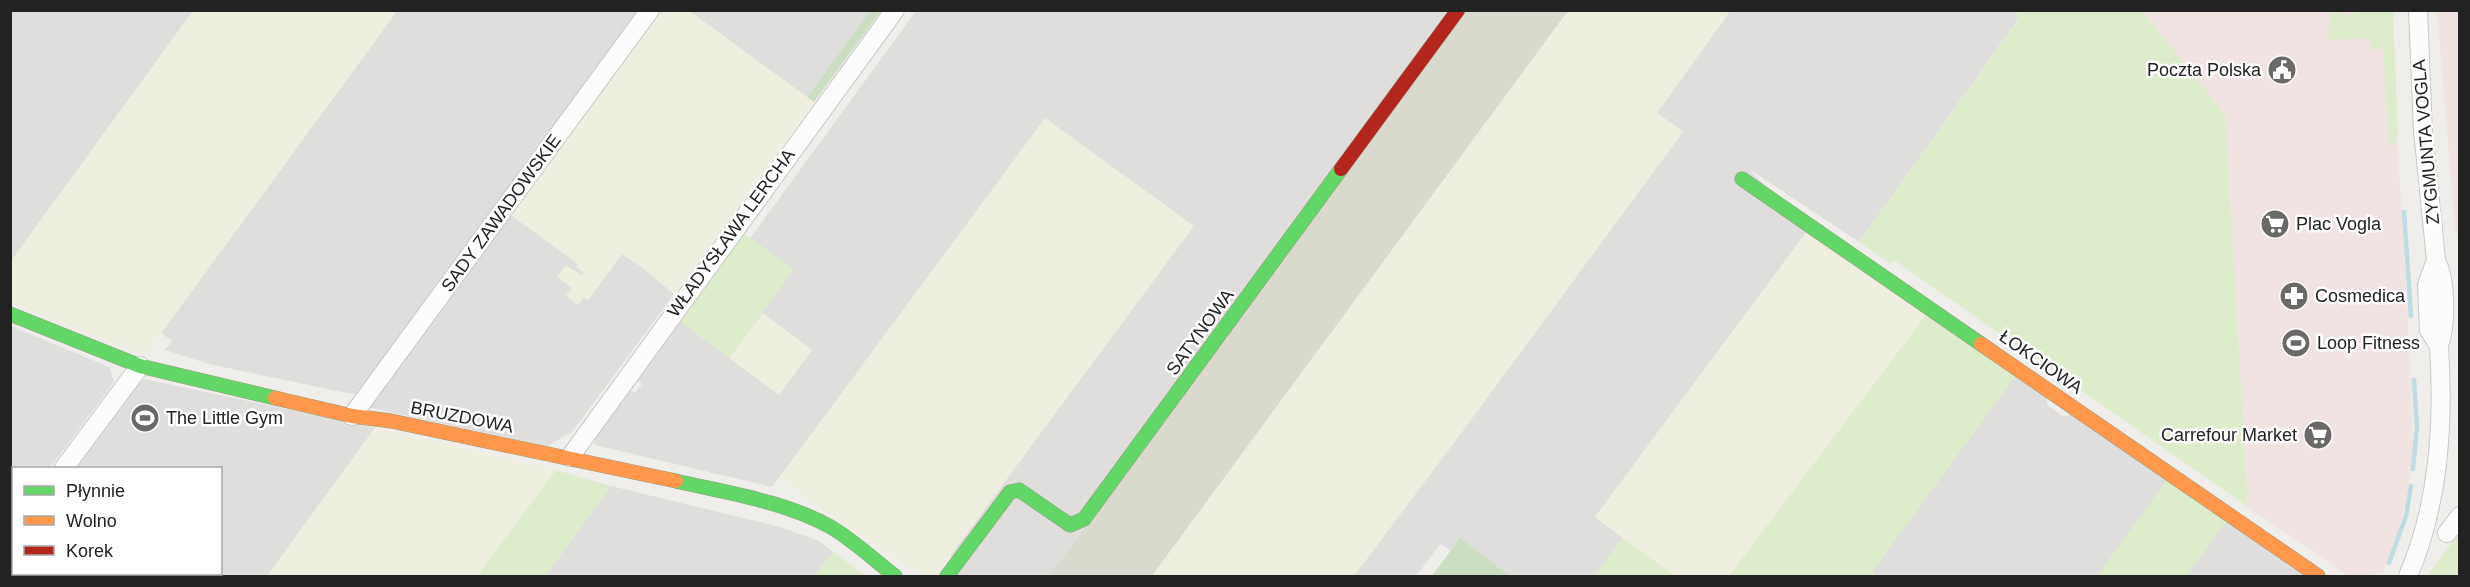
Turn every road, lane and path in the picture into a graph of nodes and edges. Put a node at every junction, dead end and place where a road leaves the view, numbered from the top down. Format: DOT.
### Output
graph roads {
  1 [pos="650,10"];
  2 [pos="895,10"];
  3 [pos="1458,10"];
  4 [pos="2417,15"];
  5 [pos="1742,179"];
  6 [pos="10,314"];
  7 [pos="140,366"];
  8 [pos="352,416"];
  9 [pos="570,457"];
  10 [pos="65,467"];
  11 [pos="2460,516"];
  12 [pos="2447,533"];
  13 [pos="896,576"];
  14 [pos="947,576"];
  15 [pos="2318,576"];
  16 [pos="2408,576"];
  1 -- 8 [label="street, SADY ZAWADOWSKIE"];
  2 -- 9 [label="street, WŁADYSŁAWA LERCHA"];
  3 -- 14 [label="street, SATYNOWA"];
  4 -- 16 [label="street, ZYGMUNTA VOGLA"];
  5 -- 15 [label="street, ŁOKCIOWA"];
  6 -- 7 [label="street, BRUZDOWA"];
  7 -- 8 [label="street, BRUZDOWA"];
  7 -- 10 [label="street"];
  8 -- 9 [label="street, BRUZDOWA"];
  9 -- 13 [label="street, BRUZDOWA"];
  11 -- 12 [label="street"];
}
